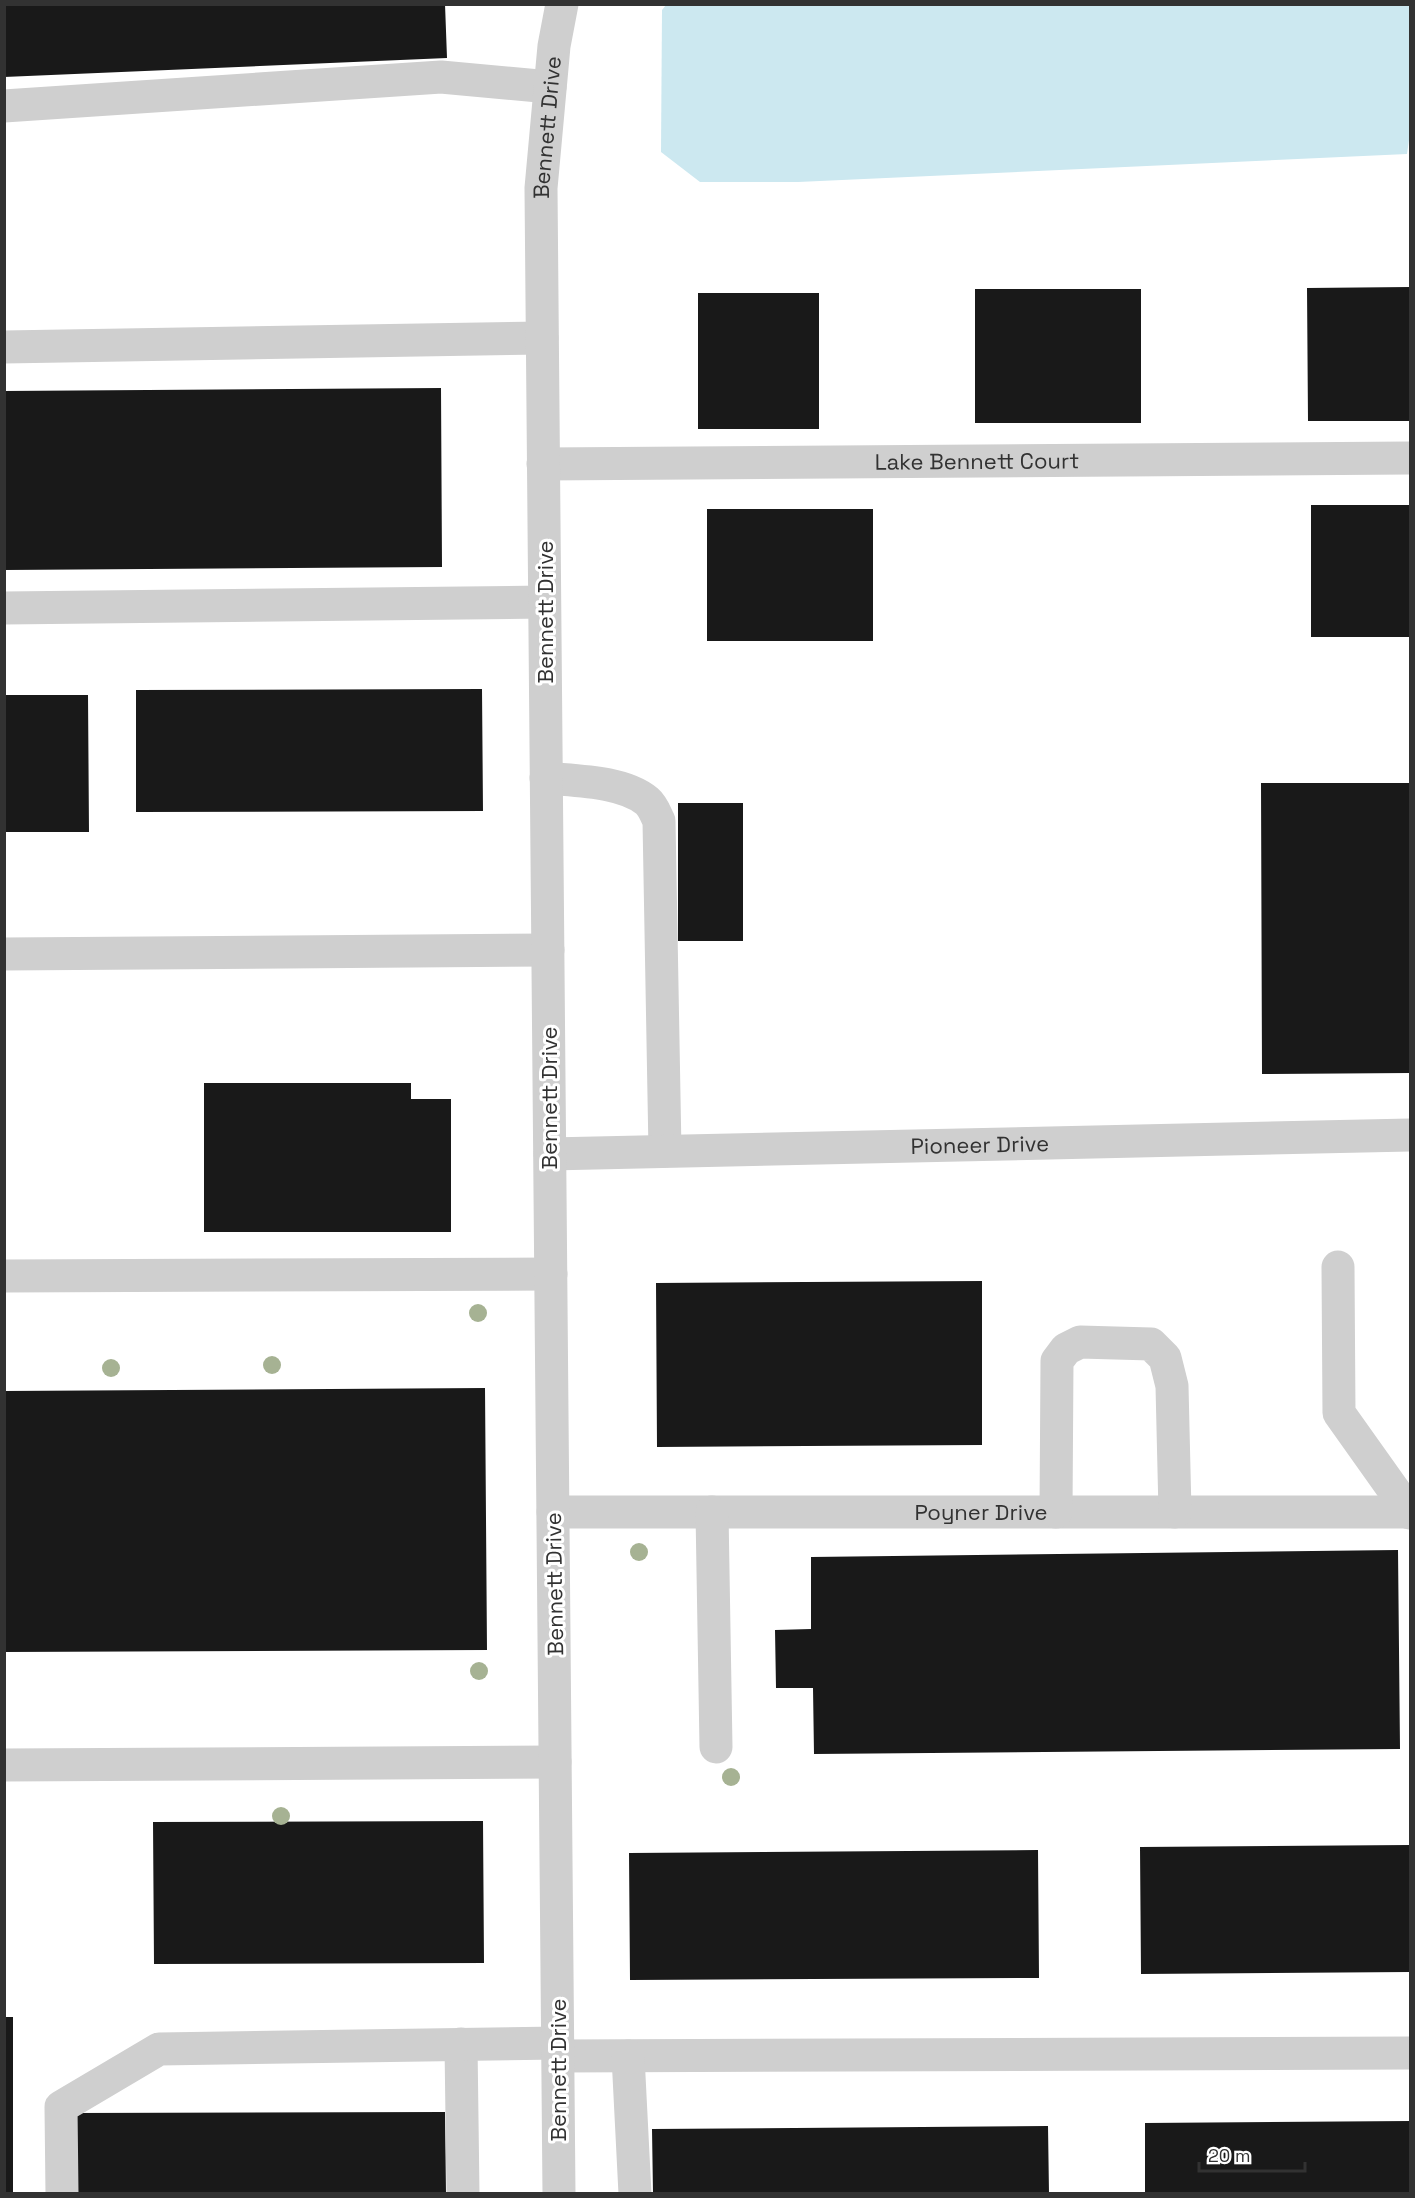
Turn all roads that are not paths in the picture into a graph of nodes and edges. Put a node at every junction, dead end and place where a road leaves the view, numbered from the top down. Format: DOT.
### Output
graph roads {
  1 [pos="562,4"];
  2 [pos="550,87"];
  3 [pos="4,106"];
  4 [pos="542,338"];
  5 [pos="4,347"];
  6 [pos="1410,458"];
  7 [pos="543,464"];
  8 [pos="544,602"];
  9 [pos="4,608"];
  10 [pos="546,778"];
  11 [pos="548,950"];
  12 [pos="4,954"];
  13 [pos="1410,1135"];
  14 [pos="665,1151"];
  15 [pos="550,1154"];
  16 [pos="1338,1267"];
  17 [pos="551,1274"];
  18 [pos="4,1276"];
  19 [pos="553,1512"];
  20 [pos="712,1512"];
  21 [pos="1056,1512"];
  22 [pos="1175,1512"];
  23 [pos="1409,1513"];
  24 [pos="716,1747"];
  25 [pos="555,1762"];
  26 [pos="4,1765"];
  27 [pos="460,2044"];
  28 [pos="558,2050"];
  29 [pos="1410,2054"];
  30 [pos="628,2056"];
  31 [pos="62,2193"];
  32 [pos="463,2193"];
  33 [pos="559,2193"];
  34 [pos="635,2193"];
  1 -- 2 [label="street, Bennett Drive"];
  2 -- 3 [label="street"];
  2 -- 4 [label="street, Bennett Drive"];
  4 -- 5 [label="street"];
  4 -- 7 [label="street, Bennett Drive"];
  6 -- 7 [label="street, Lake Bennett Court"];
  7 -- 8 [label="street, Bennett Drive"];
  8 -- 9 [label="street"];
  8 -- 10 [label="street, Bennett Drive"];
  10 -- 11 [label="street, Bennett Drive"];
  10 -- 14 [label="street"];
  11 -- 12 [label="street"];
  11 -- 15 [label="street, Bennett Drive"];
  13 -- 14 [label="street, Pioneer Drive"];
  14 -- 15 [label="street, Pioneer Drive"];
  15 -- 17 [label="street, Bennett Drive"];
  16 -- 23 [label="street"];
  17 -- 18 [label="street"];
  17 -- 19 [label="street, Bennett Drive"];
  19 -- 20 [label="street, Poyner Drive"];
  19 -- 25 [label="street, Bennett Drive"];
  20 -- 21 [label="street, Poyner Drive"];
  20 -- 24 [label="street"];
  21 -- 22 [label="street, Poyner Drive"];
  21 -- 22 [label="street"];
  22 -- 23 [label="street, Poyner Drive"];
  25 -- 26 [label="street"];
  25 -- 28 [label="street, Bennett Drive"];
  27 -- 28 [label="street"];
  27 -- 31 [label="street"];
  27 -- 32 [label="street"];
  28 -- 30 [label="street"];
  28 -- 33 [label="street, Bennett Drive"];
  29 -- 30 [label="street"];
  30 -- 34 [label="street"];
}
